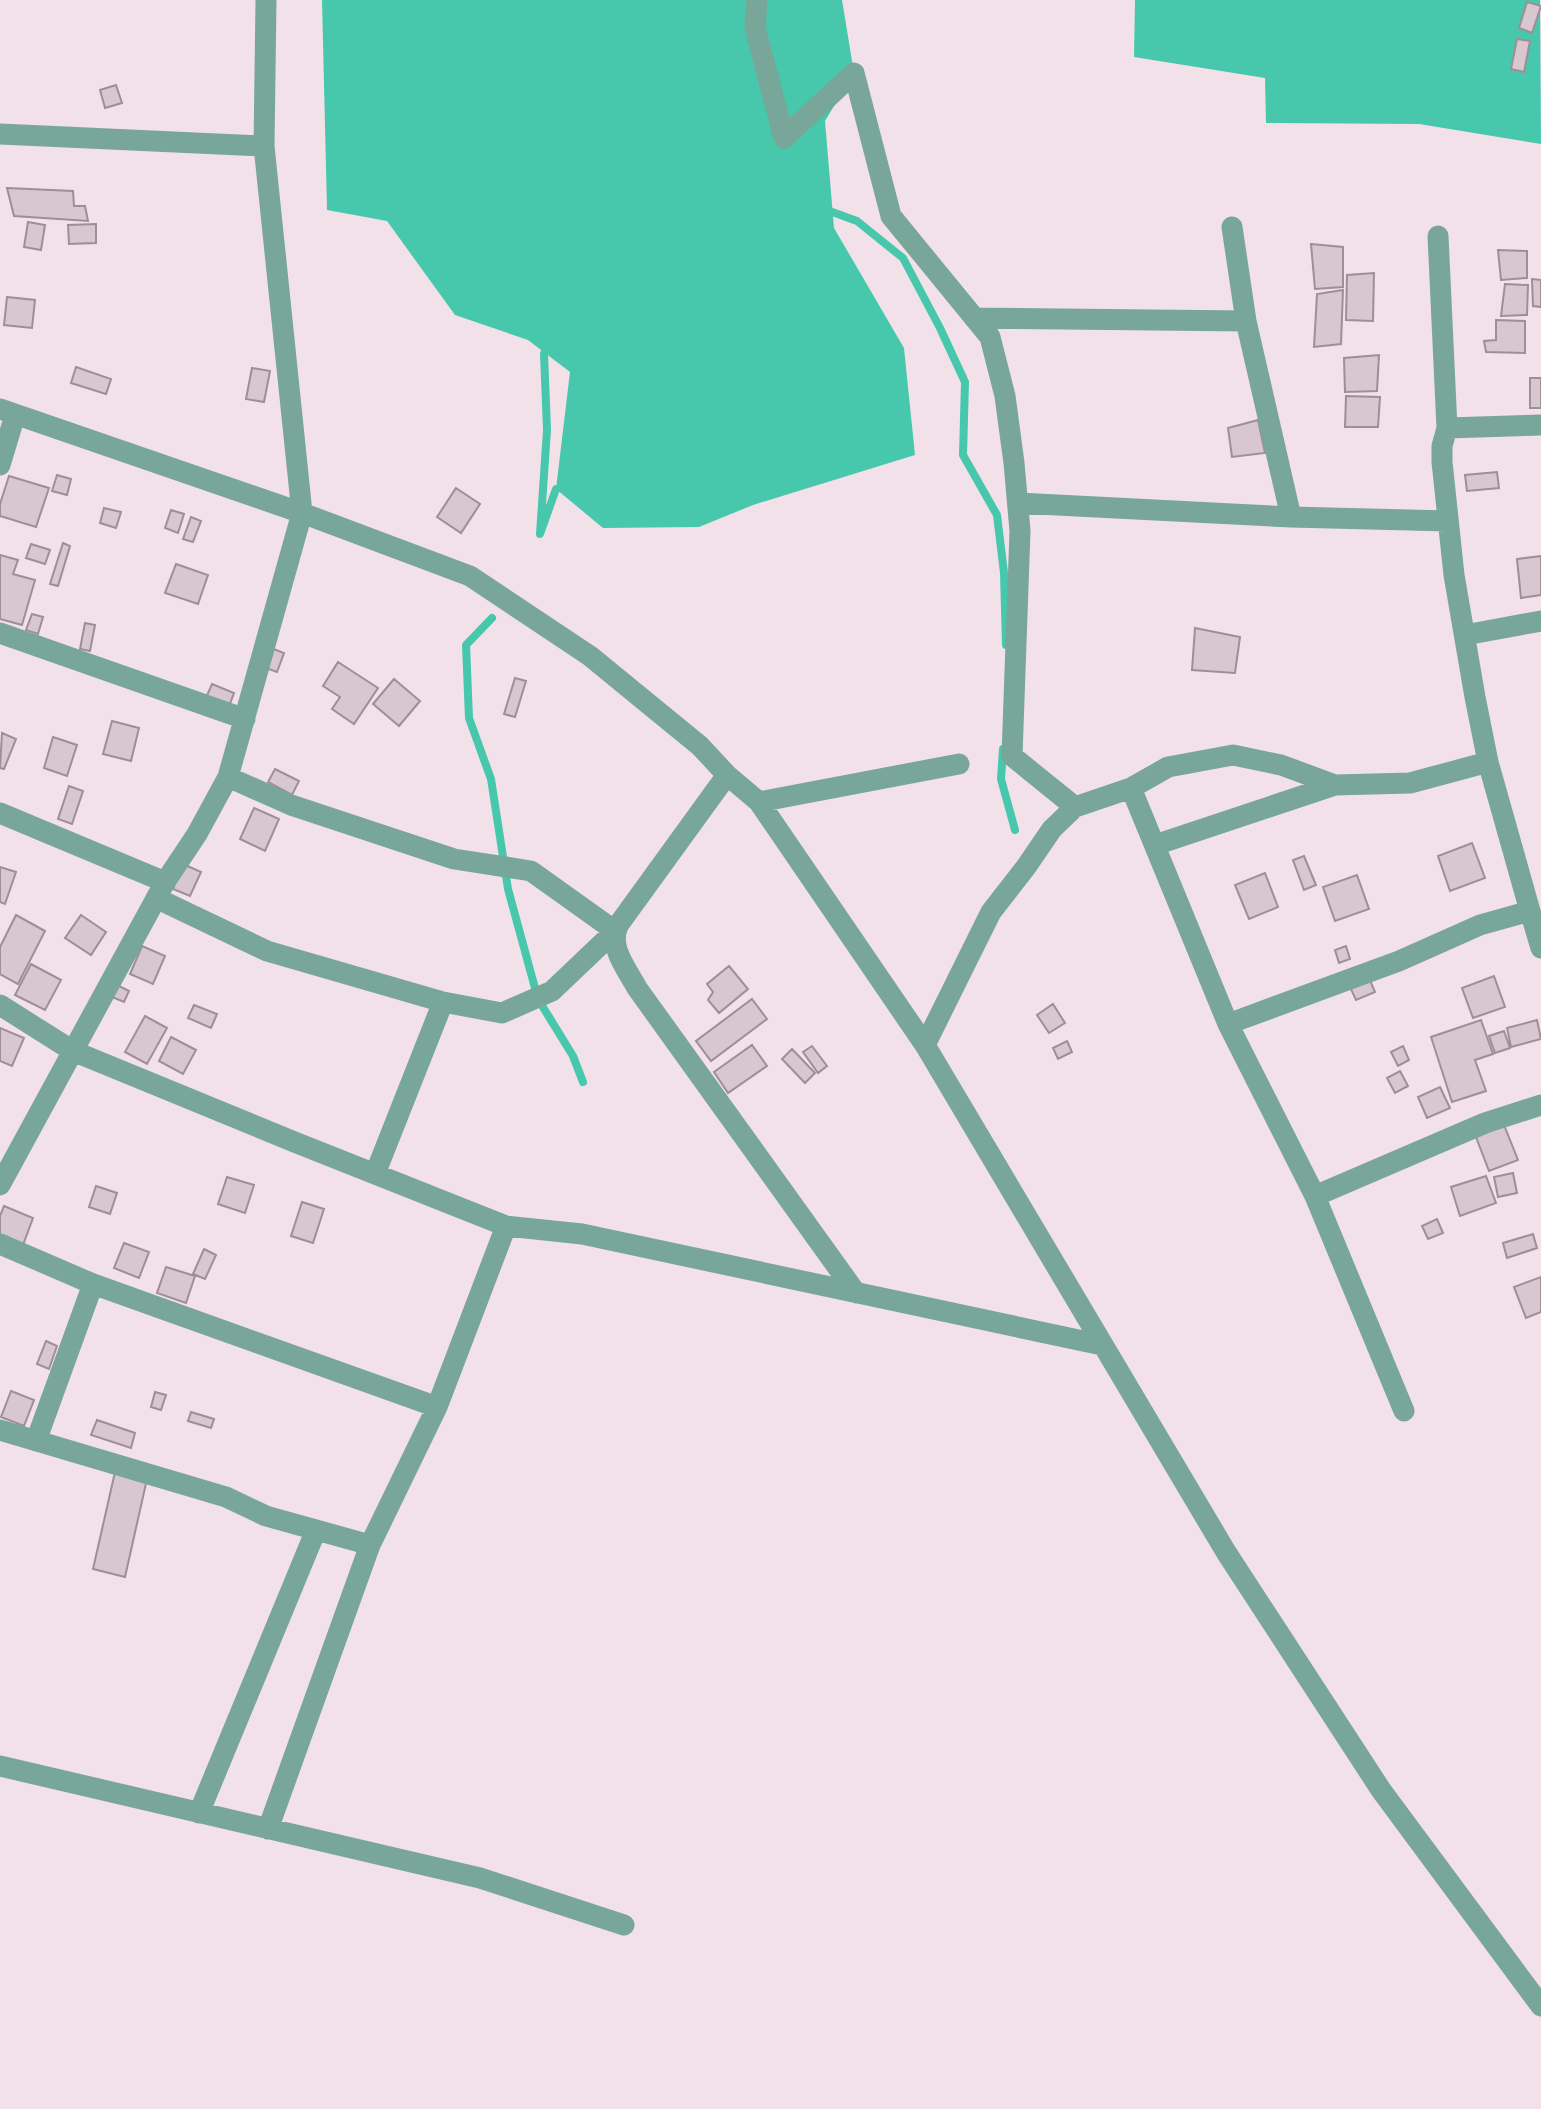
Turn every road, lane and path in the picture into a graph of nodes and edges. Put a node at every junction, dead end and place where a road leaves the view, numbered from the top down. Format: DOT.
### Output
graph roads {
  1 [pos="266,0"];
  2 [pos="757,0"];
  3 [pos="0,134"];
  4 [pos="264,146"];
  5 [pos="1232,227"];
  6 [pos="1438,236"];
  7 [pos="974,318"];
  8 [pos="1246,321"];
  9 [pos="8,412"];
  10 [pos="1541,425"];
  11 [pos="1447,428"];
  12 [pos="0,465"];
  13 [pos="1018,503"];
  14 [pos="302,513"];
  15 [pos="1291,517"];
  16 [pos="1448,521"];
  17 [pos="1541,621"];
  18 [pos="0,633"];
  19 [pos="1465,635"];
  20 [pos="245,719"];
  21 [pos="1488,762"];
  22 [pos="959,764"];
  23 [pos="727,775"];
  24 [pos="228,777"];
  25 [pos="1335,785"];
  26 [pos="1131,788"];
  27 [pos="759,802"];
  28 [pos="1075,807"];
  29 [pos="0,813"];
  30 [pos="1155,845"];
  31 [pos="161,890"];
  32 [pos="1530,911"];
  33 [pos="615,931"];
  34 [pos="1541,948"];
  35 [pos="443,1002"];
  36 [pos="0,1005"];
  37 [pos="1228,1024"];
  38 [pos="925,1045"];
  39 [pos="73,1051"];
  40 [pos="1541,1105"];
  41 [pos="375,1174"];
  42 [pos="0,1185"];
  43 [pos="1315,1196"];
  44 [pos="506,1226"];
  45 [pos="0,1244"];
  46 [pos="93,1284"];
  47 [pos="856,1293"];
  48 [pos="1102,1345"];
  49 [pos="436,1408"];
  50 [pos="1404,1411"];
  51 [pos="0,1430"];
  52 [pos="36,1441"];
  53 [pos="316,1530"];
  54 [pos="370,1545"];
  55 [pos="0,1766"];
  56 [pos="199,1813"];
  57 [pos="268,1829"];
  58 [pos="624,1925"];
  59 [pos="1541,2006"];
  1 -- 4 [label="street"];
  2 -- 7 [label="street"];
  3 -- 4 [label="street"];
  4 -- 14 [label="street"];
  5 -- 8 [label="street"];
  6 -- 11 [label="street"];
  7 -- 8 [label="street"];
  7 -- 13 [label="street"];
  8 -- 15 [label="street"];
  9 -- 12 [label="street"];
  9 -- 14 [label="street"];
  10 -- 11 [label="street"];
  11 -- 16 [label="street"];
  13 -- 15 [label="street"];
  13 -- 28 [label="street"];
  14 -- 20 [label="street"];
  14 -- 23 [label="street"];
  15 -- 16 [label="street"];
  16 -- 19 [label="street"];
  17 -- 19 [label="street"];
  18 -- 20 [label="street"];
  19 -- 21 [label="street"];
  20 -- 24 [label="street"];
  21 -- 25 [label="street"];
  21 -- 32 [label="street"];
  22 -- 27 [label="street"];
  23 -- 27 [label="street"];
  23 -- 33 [label="street"];
  24 -- 31 [label="street"];
  24 -- 33 [label="street"];
  25 -- 26 [label="street"];
  25 -- 30 [label="street"];
  26 -- 28 [label="street"];
  26 -- 30 [label="street"];
  27 -- 38 [label="street"];
  28 -- 38 [label="street"];
  29 -- 31 [label="street"];
  30 -- 37 [label="street"];
  31 -- 35 [label="street"];
  31 -- 39 [label="street"];
  32 -- 34 [label="street"];
  32 -- 37 [label="street"];
  33 -- 35 [label="street"];
  33 -- 47 [label="street"];
  35 -- 41 [label="street"];
  36 -- 39 [label="street"];
  37 -- 43 [label="street"];
  38 -- 48 [label="street"];
  39 -- 41 [label="street"];
  39 -- 42 [label="street"];
  40 -- 43 [label="street"];
  41 -- 44 [label="street"];
  43 -- 50 [label="street"];
  44 -- 47 [label="street"];
  44 -- 49 [label="street"];
  45 -- 46 [label="street"];
  46 -- 49 [label="street"];
  46 -- 52 [label="street"];
  47 -- 48 [label="street"];
  48 -- 59 [label="street"];
  49 -- 54 [label="street"];
  51 -- 52 [label="street"];
  52 -- 53 [label="street"];
  53 -- 54 [label="street"];
  53 -- 56 [label="street"];
  54 -- 57 [label="street"];
  55 -- 56 [label="street"];
  56 -- 57 [label="street"];
  57 -- 58 [label="street"];
}
